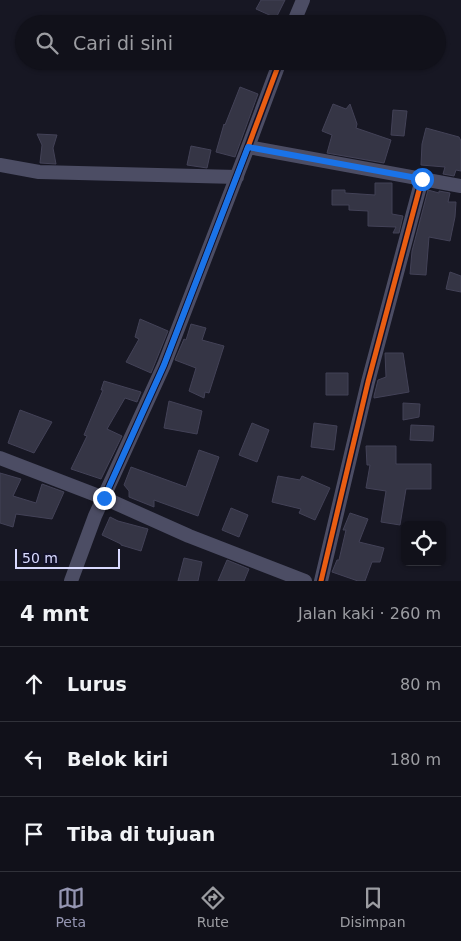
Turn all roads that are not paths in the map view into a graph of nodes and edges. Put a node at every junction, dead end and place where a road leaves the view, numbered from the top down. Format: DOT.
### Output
graph roads {
  1 [pos="302,0"];
  2 [pos="296,15"];
  3 [pos="277,70"];
  4 [pos="248,147"];
  5 [pos="0,165"];
  6 [pos="237,177"];
  7 [pos="422,179"];
  8 [pos="461,186"];
  9 [pos="0,458"];
  10 [pos="104,498"];
  11 [pos="71,581"];
  12 [pos="305,581"];
  13 [pos="321,581"];
  1 -- 2 [label="street"];
  3 -- 4 [label="street"];
  4 -- 6 [label="street"];
  4 -- 7 [label="street"];
  5 -- 6 [label="street"];
  6 -- 10 [label="street"];
  7 -- 8 [label="street"];
  7 -- 13 [label="street"];
  9 -- 10 [label="street"];
  10 -- 11 [label="street"];
  10 -- 12 [label="street"];
}
